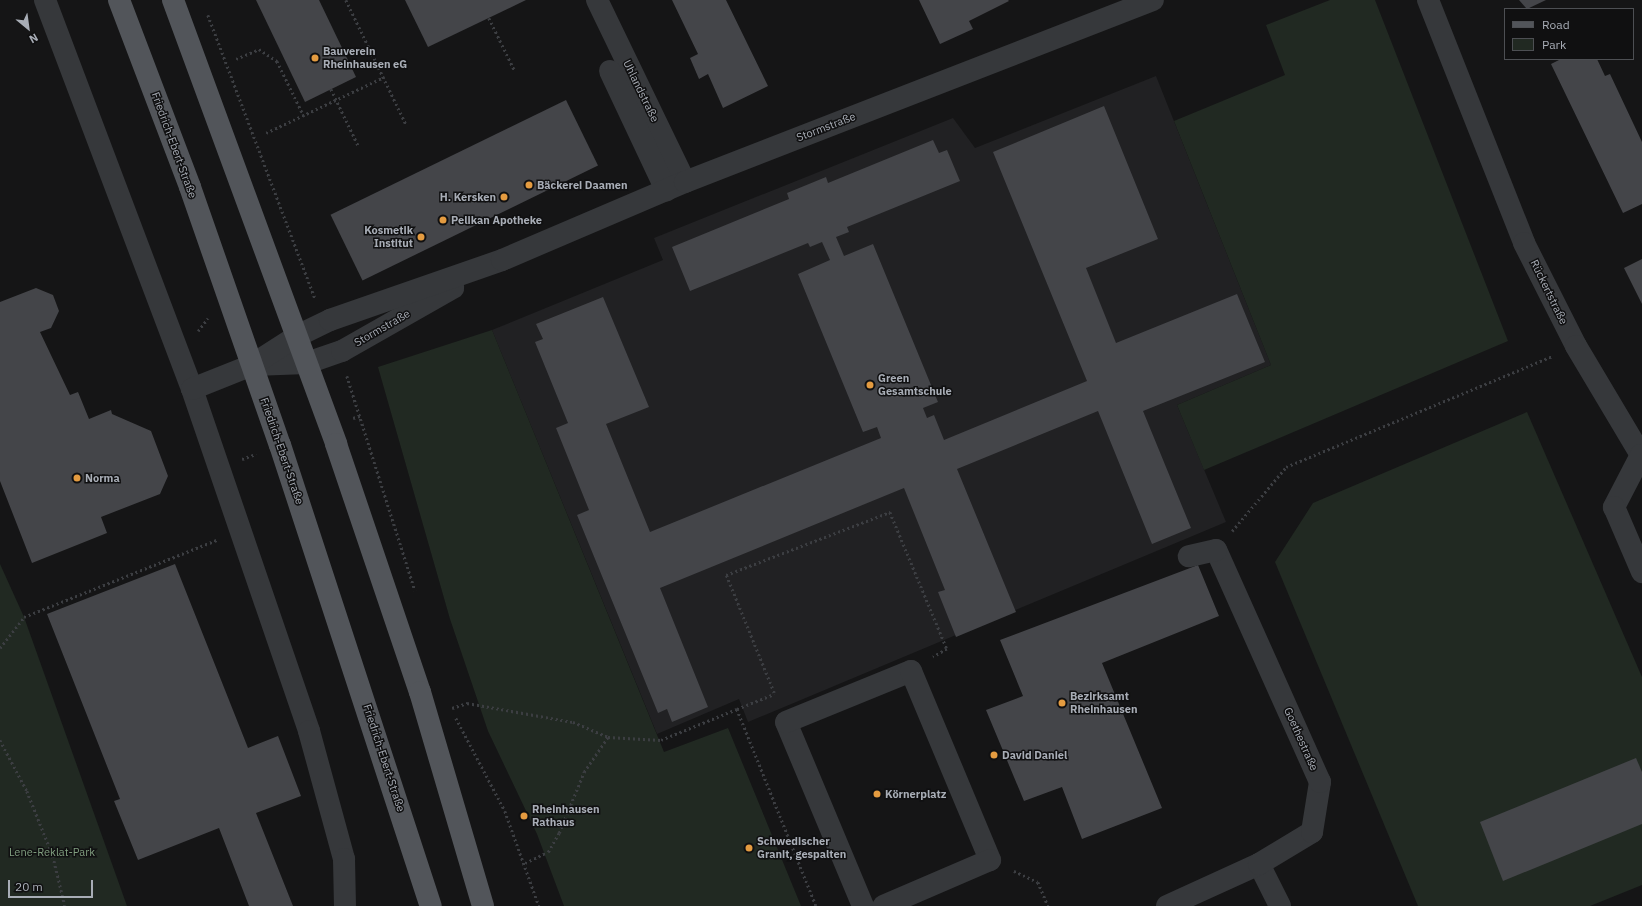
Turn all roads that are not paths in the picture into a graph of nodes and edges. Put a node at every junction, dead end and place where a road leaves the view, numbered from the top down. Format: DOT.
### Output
graph roads {
  1 [pos="45,0"];
  2 [pos="119,0"];
  3 [pos="173,0"];
  4 [pos="597,0"];
  5 [pos="1152,0"];
  6 [pos="1428,0"];
  7 [pos="610,71"];
  8 [pos="675,186"];
  9 [pos="502,260"];
  10 [pos="297,336"];
  11 [pos="307,363"];
  12 [pos="252,365"];
  13 [pos="192,389"];
  14 [pos="1189,556"];
  15 [pos="1642,572"];
  16 [pos="1259,864"];
  17 [pos="345,906"];
  18 [pos="431,906"];
  19 [pos="483,906"];
  20 [pos="863,906"];
  21 [pos="883,906"];
  22 [pos="1166,906"];
  23 [pos="1280,906"];
  1 -- 13 [label="street"];
  2 -- 12 [label="main road, Friedrich-Ebert-Straße"];
  3 -- 10 [label="main road"];
  4 -- 8 [label="street, Uhlandstraße"];
  5 -- 8 [label="street, Stormstraße"];
  6 -- 15 [label="street, Rückertstraße"];
  7 -- 8 [label="street"];
  8 -- 9 [label="street, Stormstraße"];
  9 -- 10 [label="street, Stormstraße"];
  9 -- 11 [label="street, Stormstraße"];
  10 -- 11 [label="main road"];
  10 -- 12 [label="street, Stormstraße"];
  11 -- 12 [label="street, Stormstraße"];
  11 -- 19 [label="main road"];
  12 -- 13 [label="street, Stormstraße"];
  12 -- 18 [label="main road, Friedrich-Ebert-Straße"];
  13 -- 17 [label="street"];
  14 -- 16 [label="street, Goethestraße"];
  16 -- 22 [label="street, Goethestraße"];
  16 -- 23 [label="street"];
  20 -- 21 [label="street"];
}
